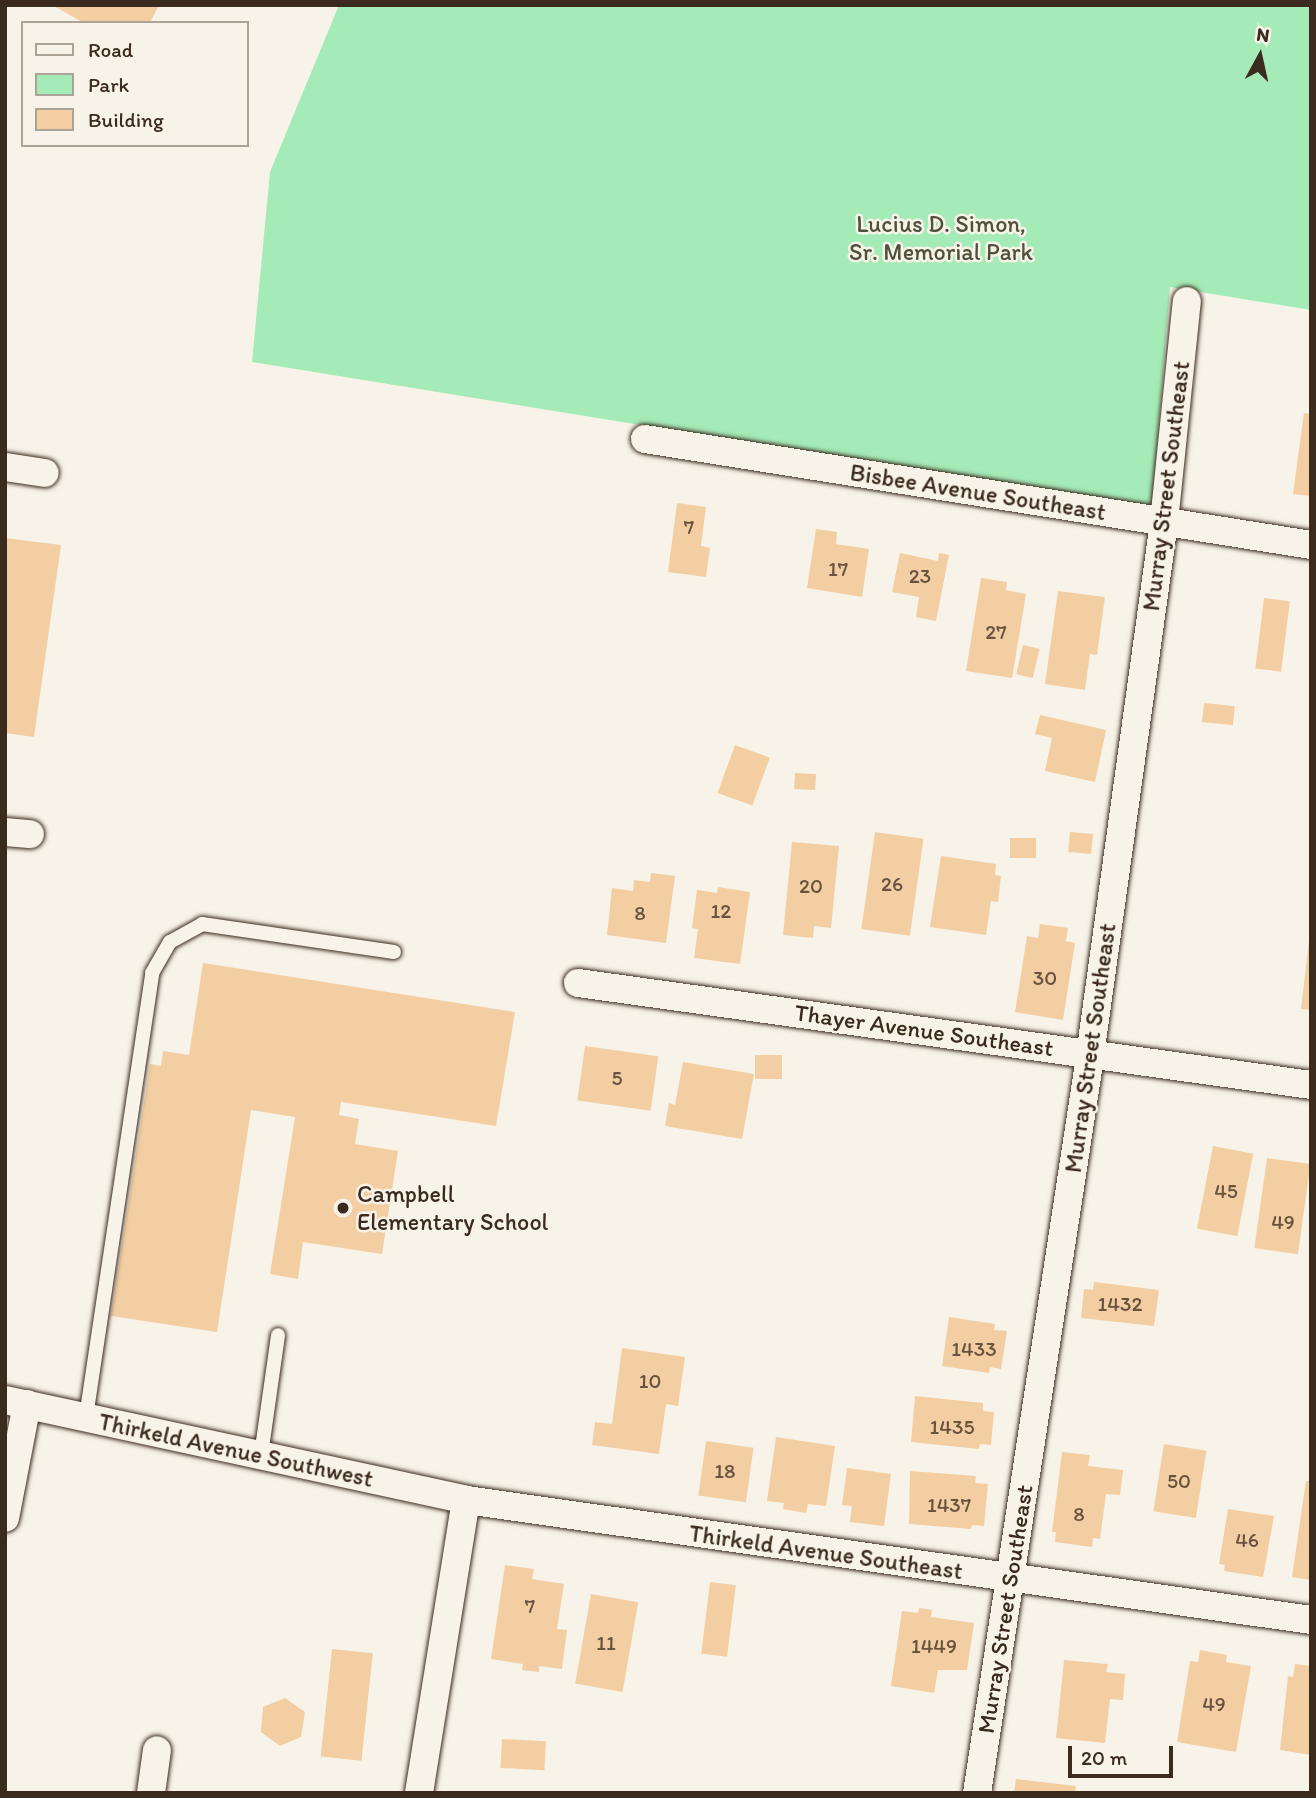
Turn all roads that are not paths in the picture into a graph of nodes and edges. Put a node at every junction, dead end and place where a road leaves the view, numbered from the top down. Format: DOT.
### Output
graph roads {
  1 [pos="1187,301"];
  2 [pos="645,439"];
  3 [pos="5,467"];
  4 [pos="45,473"];
  5 [pos="1164,522"];
  6 [pos="1311,545"];
  7 [pos="394,952"];
  8 [pos="578,983"];
  9 [pos="1090,1054"];
  10 [pos="1311,1085"];
  11 [pos="278,1335"];
  12 [pos="16,1402"];
  13 [pos="86,1417"];
  14 [pos="261,1455"];
  15 [pos="466,1500"];
  16 [pos="5,1518"];
  17 [pos="1009,1578"];
  18 [pos="1311,1620"];
  19 [pos="157,1750"];
  20 [pos="151,1793"];
  21 [pos="419,1793"];
  22 [pos="976,1793"];
  1 -- 5 [label="street, Murray Street Southeast"];
  2 -- 5 [label="street, Bisbee Avenue Southeast"];
  3 -- 4 [label="street"];
  5 -- 6 [label="street, Bisbee Avenue Southeast"];
  5 -- 9 [label="street, Murray Street Southeast"];
  7 -- 13 [label="lane"];
  8 -- 9 [label="street, Thayer Avenue Southeast"];
  9 -- 10 [label="street, Thayer Avenue Southeast"];
  9 -- 17 [label="street, Murray Street Southeast"];
  11 -- 14 [label="lane"];
  12 -- 13 [label="street, Thirkeld Avenue Southwest"];
  12 -- 16 [label="street"];
  13 -- 14 [label="street, Thirkeld Avenue Southwest"];
  14 -- 15 [label="street, Thirkeld Avenue Southwest"];
  15 -- 17 [label="street, Thirkeld Avenue Southeast"];
  15 -- 21 [label="street"];
  17 -- 18 [label="street, Thirkeld Avenue Southeast"];
  17 -- 22 [label="street, Murray Street Southeast"];
  19 -- 20 [label="street"];
}
